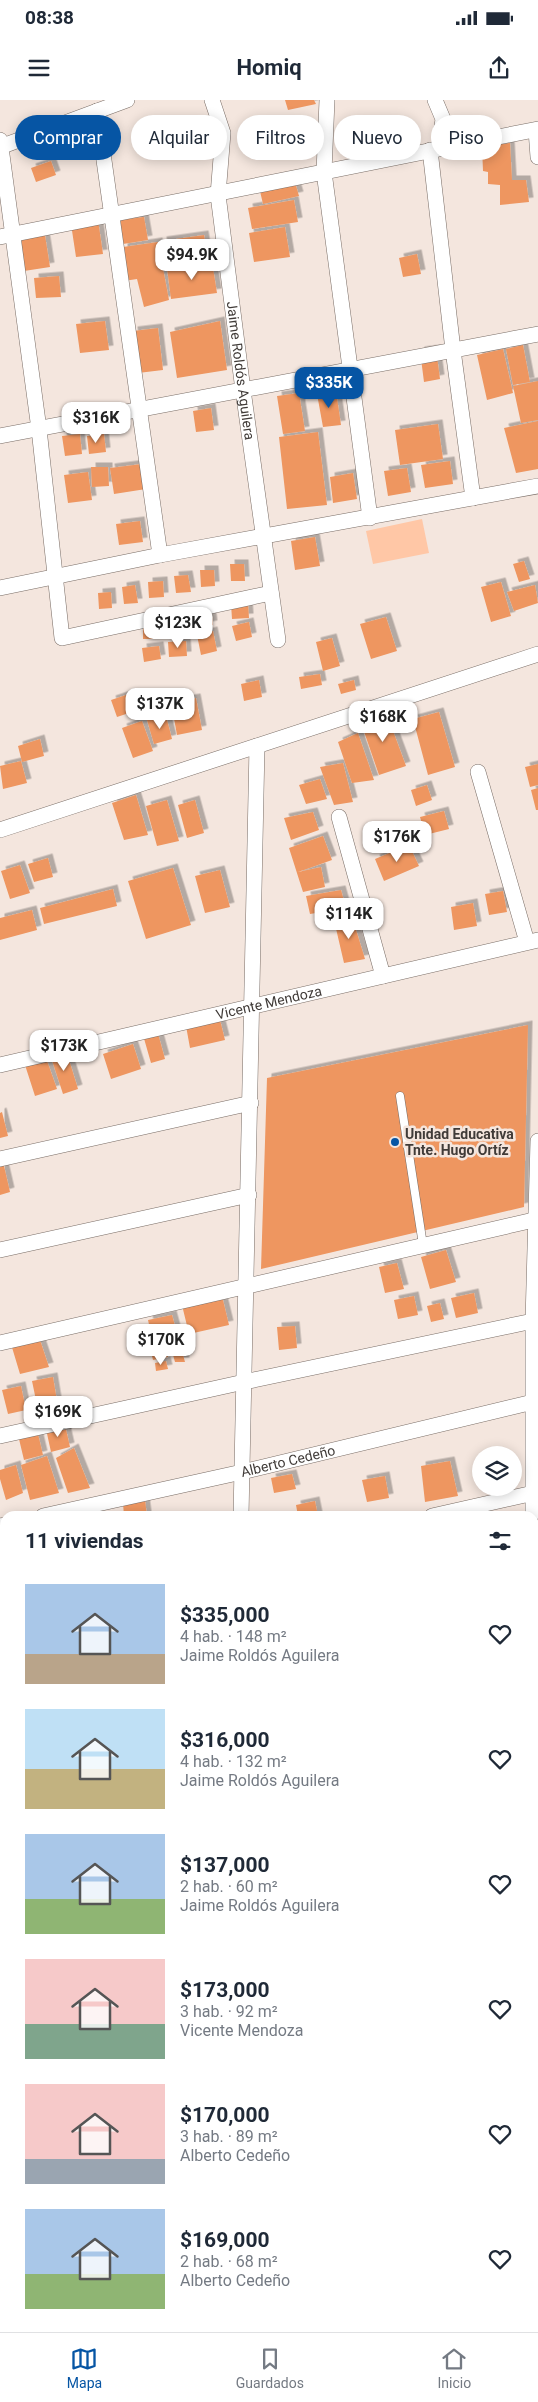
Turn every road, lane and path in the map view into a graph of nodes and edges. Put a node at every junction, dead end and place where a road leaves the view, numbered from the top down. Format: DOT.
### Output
graph roads {
  1 [pos="127,100"];
  2 [pos="212,100"];
  3 [pos="327,100"];
  4 [pos="435,100"];
  5 [pos="97,111"];
  6 [pos="441,115"];
  7 [pos="537,130"];
  8 [pos="502,136"];
  9 [pos="1,144"];
  10 [pos="431,149"];
  11 [pos="538,157"];
  12 [pos="435,160"];
  13 [pos="324,172"];
  14 [pos="218,195"];
  15 [pos="112,214"];
  16 [pos="6,235"];
  17 [pos="538,334"];
  18 [pos="452,350"];
  19 [pos="351,369"];
  20 [pos="242,390"];
  21 [pos="140,410"];
  22 [pos="39,429"];
  23 [pos="0,436"];
  24 [pos="538,486"];
  25 [pos="473,498"];
  26 [pos="370,518"];
  27 [pos="263,536"];
  28 [pos="160,555"];
  29 [pos="56,576"];
  30 [pos="0,588"];
  31 [pos="271,593"];
  32 [pos="278,640"];
  33 [pos="538,654"];
  34 [pos="257,746"];
  35 [pos="478,772"];
  36 [pos="339,818"];
  37 [pos="0,830"];
  38 [pos="532,941"];
  39 [pos="383,976"];
  40 [pos="252,1006"];
  41 [pos="0,1065"];
  42 [pos="400,1096"];
  43 [pos="251,1103"];
  44 [pos="538,1141"];
  45 [pos="0,1159"];
  46 [pos="249,1195"];
  47 [pos="538,1219"];
  48 [pos="423,1245"];
  49 [pos="0,1250"];
  50 [pos="247,1287"];
  51 [pos="535,1313"];
  52 [pos="0,1343"];
  53 [pos="244,1382"];
  54 [pos="535,1383"];
  55 [pos="533,1402"];
  56 [pos="0,1436"];
  57 [pos="242,1472"];
  58 [pos="534,1504"];
  59 [pos="66,1511"];
  60 [pos="242,1511"];
  61 [pos="474,1511"];
  1 -- 5 [label="street"];
  2 -- 14 [label="street, Jaime Roldós Aguilera"];
  3 -- 13 [label="street"];
  4 -- 6 [label="street"];
  5 -- 9 [label="street"];
  5 -- 15 [label="street"];
  7 -- 8 [label="street"];
  7 -- 11 [label="street"];
  9 -- 16 [label="street"];
  10 -- 13 [label="street"];
  12 -- 18 [label="street"];
  13 -- 14 [label="street"];
  13 -- 19 [label="street"];
  14 -- 15 [label="street"];
  14 -- 20 [label="street, Jaime Roldós Aguilera"];
  15 -- 16 [label="street"];
  15 -- 21 [label="street"];
  16 -- 22 [label="street"];
  17 -- 18 [label="street"];
  18 -- 19 [label="street"];
  18 -- 25 [label="street"];
  19 -- 20 [label="street"];
  19 -- 26 [label="street"];
  20 -- 21 [label="street"];
  20 -- 27 [label="street, Jaime Roldós Aguilera"];
  21 -- 22 [label="street"];
  21 -- 28 [label="street"];
  22 -- 23 [label="street"];
  22 -- 29 [label="street"];
  24 -- 25 [label="street"];
  25 -- 26 [label="street"];
  26 -- 27 [label="street"];
  27 -- 28 [label="street"];
  27 -- 31 [label="street, Jaime Roldós Aguilera"];
  28 -- 29 [label="street"];
  29 -- 30 [label="street"];
  29 -- 31 [label="street"];
  31 -- 32 [label="street, Jaime Roldós Aguilera"];
  33 -- 34 [label="street"];
  34 -- 37 [label="street"];
  34 -- 40 [label="street"];
  35 -- 38 [label="street"];
  36 -- 39 [label="street"];
  38 -- 39 [label="street, Vicente Mendoza"];
  39 -- 40 [label="street, Vicente Mendoza"];
  40 -- 41 [label="street, Vicente Mendoza"];
  40 -- 43 [label="street"];
  42 -- 48 [label="lane"];
  43 -- 45 [label="street"];
  43 -- 46 [label="street"];
  44 -- 47 [label="street"];
  46 -- 49 [label="street"];
  46 -- 50 [label="street"];
  47 -- 48 [label="street"];
  47 -- 51 [label="street"];
  48 -- 50 [label="street"];
  50 -- 52 [label="street"];
  50 -- 53 [label="street"];
  51 -- 53 [label="street"];
  51 -- 54 [label="street"];
  53 -- 56 [label="street"];
  53 -- 57 [label="street"];
  54 -- 55 [label="street"];
  55 -- 57 [label="street, Alberto Cedeño"];
  55 -- 58 [label="street"];
  57 -- 59 [label="street, Alberto Cedeño"];
  57 -- 60 [label="street"];
  58 -- 61 [label="street"];
}
